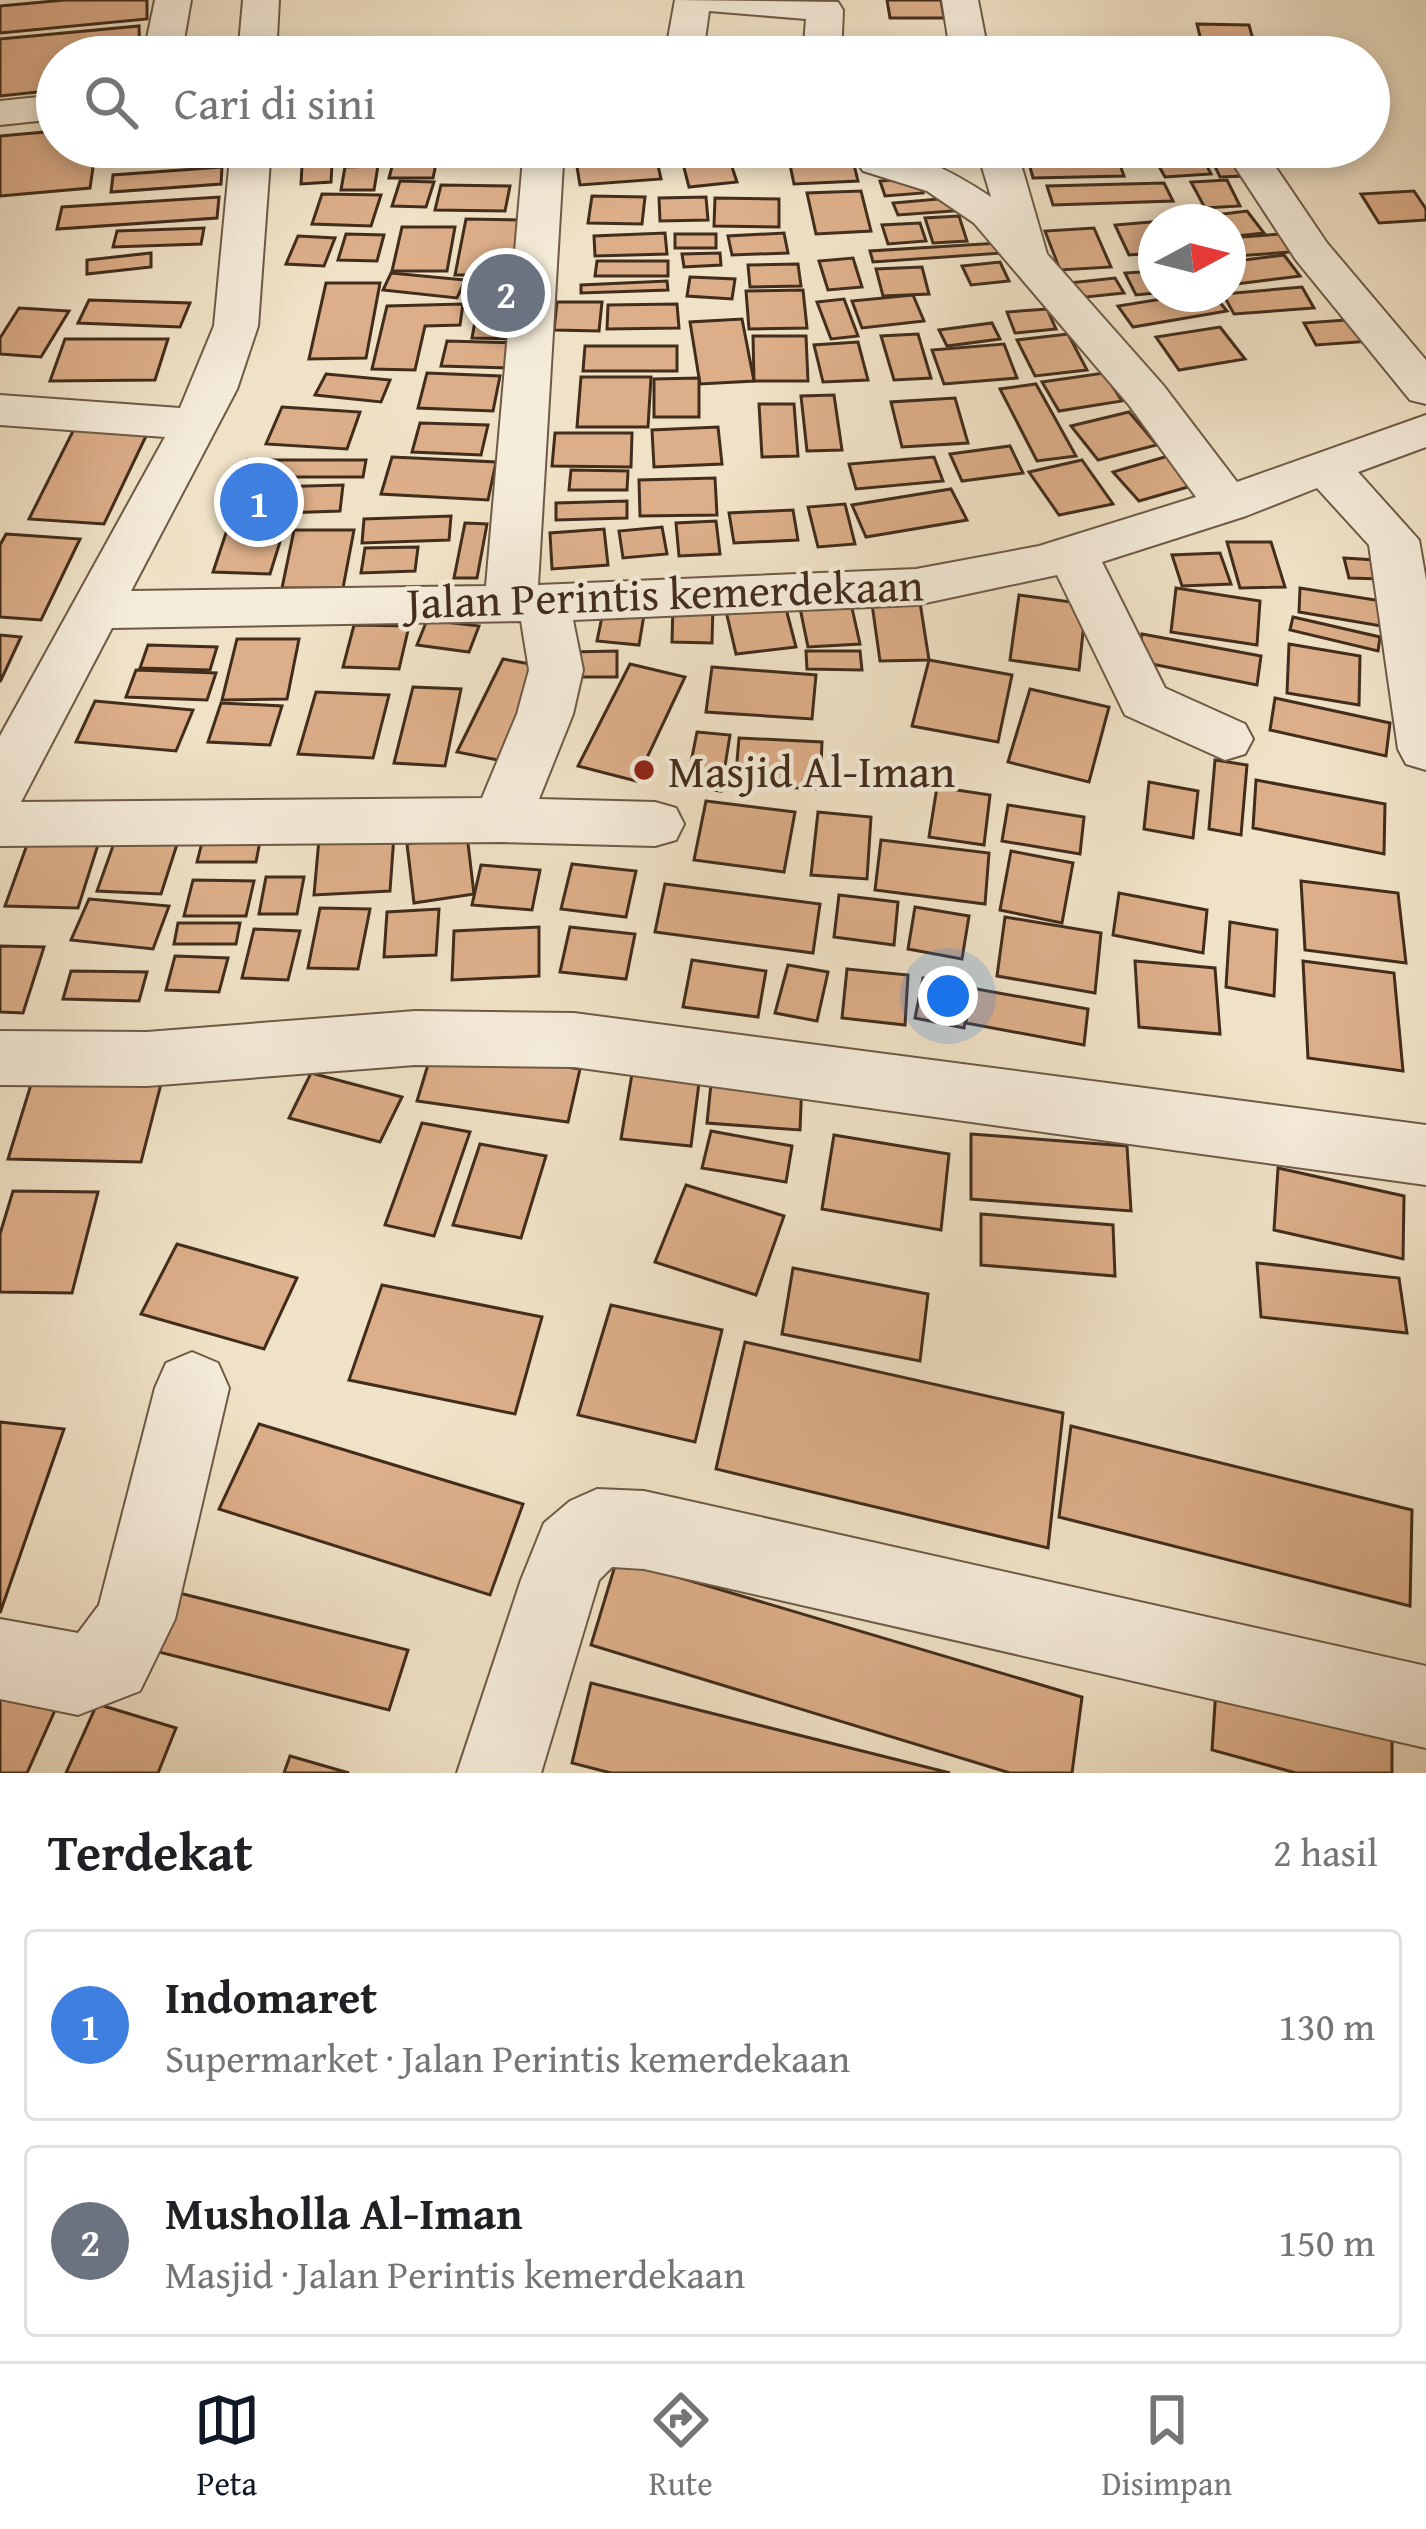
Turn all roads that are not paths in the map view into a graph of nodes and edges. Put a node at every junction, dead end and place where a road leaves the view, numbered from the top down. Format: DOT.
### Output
graph roads {
  1 [pos="173,0"];
  2 [pos="261,0"];
  3 [pos="693,0"];
  4 [pos="706,0"];
  5 [pos="959,0"];
  6 [pos="166,36"];
  7 [pos="258,36"];
  8 [pos="687,36"];
  9 [pos="823,36"];
  10 [pos="966,36"];
  11 [pos="36,109"];
  12 [pos="0,113"];
  13 [pos="249,168"];
  14 [pos="543,168"];
  15 [pos="896,168"];
  16 [pos="1002,168"];
  17 [pos="1256,168"];
  18 [pos="1030,258"];
  19 [pos="1426,390"];
  20 [pos="0,410"];
  21 [pos="196,424"];
  22 [pos="1426,430"];
  23 [pos="1324,467"];
  24 [pos="1228,505"];
  25 [pos="1072,553"];
  26 [pos="527,602"];
  27 [pos="95,610"];
  28 [pos="1226,739"];
  29 [pos="1426,748"];
  30 [pos="0,788"];
  31 [pos="502,820"];
  32 [pos="0,824"];
  33 [pos="655,824"];
  34 [pos="0,1058"];
  35 [pos="1426,1155"];
  36 [pos="192,1388"];
  37 [pos="0,1659"];
  38 [pos="1426,1708"];
  39 [pos="499,1773"];
  1 -- 6 [label="street"];
  2 -- 7 [label="street"];
  3 -- 8 [label="street"];
  4 -- 9 [label="street"];
  5 -- 10 [label="street"];
  11 -- 12 [label="street"];
  13 -- 21 [label="street"];
  14 -- 26 [label="street"];
  15 -- 18 [label="street"];
  16 -- 18 [label="street"];
  17 -- 19 [label="street"];
  18 -- 24 [label="street"];
  20 -- 21 [label="street"];
  21 -- 27 [label="street"];
  22 -- 23 [label="street, Jalan Perintis kemerdekaan"];
  23 -- 24 [label="street, Jalan Perintis kemerdekaan"];
  23 -- 29 [label="street"];
  24 -- 25 [label="street, Jalan Perintis kemerdekaan"];
  25 -- 26 [label="street, Jalan Perintis kemerdekaan"];
  25 -- 28 [label="street"];
  26 -- 27 [label="street, Jalan Perintis kemerdekaan"];
  26 -- 31 [label="street"];
  27 -- 30 [label="street"];
  31 -- 32 [label="street"];
  31 -- 33 [label="street"];
  34 -- 35 [label="street"];
  36 -- 37 [label="street"];
  38 -- 39 [label="street"];
}
